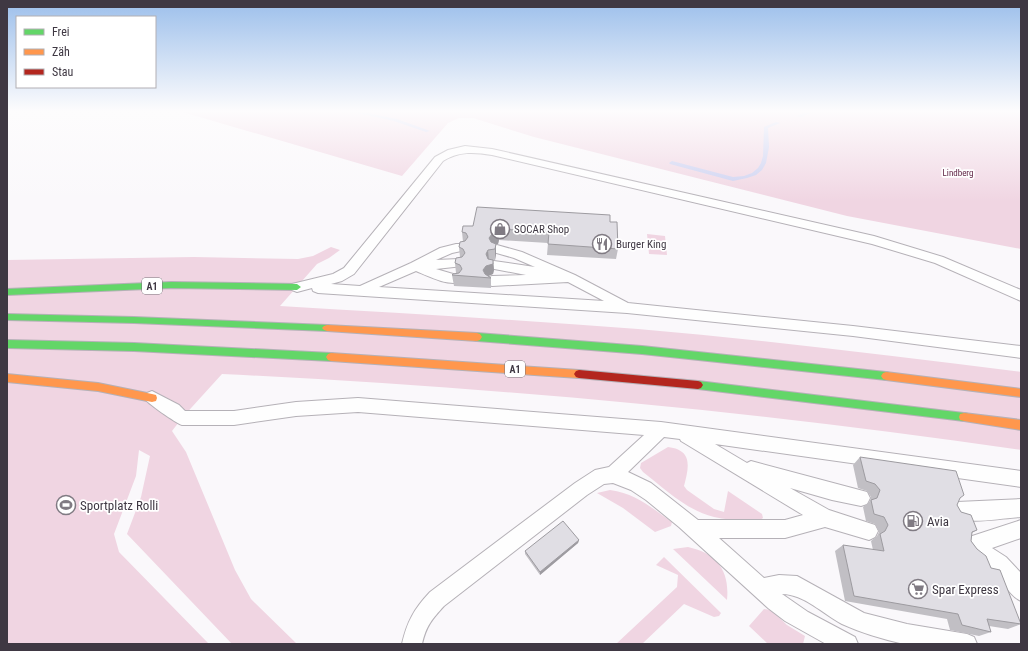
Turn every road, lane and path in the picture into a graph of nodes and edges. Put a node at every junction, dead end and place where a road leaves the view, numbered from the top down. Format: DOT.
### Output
graph roads {
  1 [pos="416,266"];
  2 [pos="570,278"];
  3 [pos="297,287"];
  4 [pos="362,290"];
  5 [pos="7,292"];
  6 [pos="1021,296"];
  7 [pos="495,298"];
  8 [pos="627,308"];
  9 [pos="7,317"];
  10 [pos="7,344"];
  11 [pos="1021,352"];
  12 [pos="7,378"];
  13 [pos="1021,393"];
  14 [pos="152,398"];
  15 [pos="1021,425"];
  16 [pos="661,429"];
  17 [pos="682,432"];
  18 [pos="733,464"];
  19 [pos="613,475"];
  20 [pos="1021,479"];
  21 [pos="861,498"];
  22 [pos="1021,508"];
  23 [pos="957,510"];
  24 [pos="826,518"];
  25 [pos="696,529"];
  26 [pos="1021,529"];
  27 [pos="868,531"];
  28 [pos="762,589"];
  29 [pos="1021,591"];
  30 [pos="412,644"];
  31 [pos="848,644"];
  32 [pos="966,644"];
  1 -- 1 [label="lane"];
  1 -- 4 [label="lane"];
  2 -- 2 [label="lane"];
  2 -- 7 [label="lane"];
  2 -- 8 [label="lane"];
  3 -- 4 [label="lane"];
  3 -- 5 [label="highway, A1"];
  3 -- 6 [label="lane"];
  4 -- 7 [label="lane"];
  7 -- 8 [label="lane"];
  8 -- 11 [label="lane"];
  9 -- 13 [label="highway"];
  10 -- 15 [label="highway, A1"];
  12 -- 14 [label="highway"];
  14 -- 16 [label="lane"];
  16 -- 17 [label="lane"];
  16 -- 19 [label="lane"];
  17 -- 18 [label="lane"];
  17 -- 20 [label="lane"];
  18 -- 21 [label="lane"];
  18 -- 24 [label="lane"];
  19 -- 25 [label="lane"];
  19 -- 30 [label="lane"];
  22 -- 23 [label="lane"];
  24 -- 25 [label="lane"];
  24 -- 27 [label="lane"];
  25 -- 28 [label="lane"];
  26 -- 29 [label="lane"];
  28 -- 31 [label="lane"];
  28 -- 32 [label="lane"];
}
